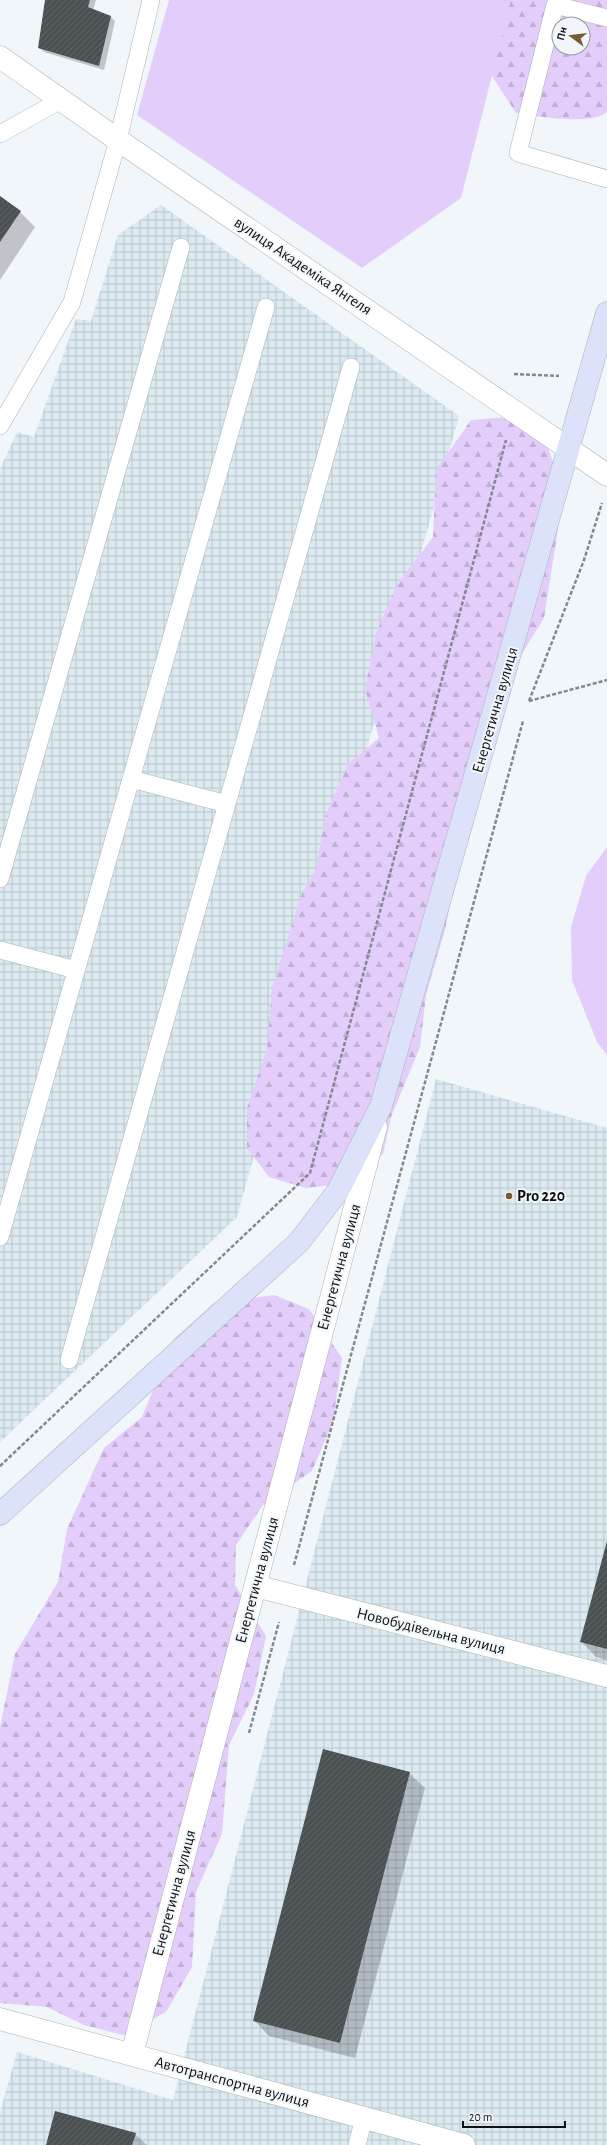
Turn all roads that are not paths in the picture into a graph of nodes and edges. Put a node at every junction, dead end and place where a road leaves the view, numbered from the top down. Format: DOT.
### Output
graph roads {
  1 [pos="151,0"];
  2 [pos="607,18"];
  3 [pos="0,57"];
  4 [pos="61,100"];
  5 [pos="0,134"];
  6 [pos="118,140"];
  7 [pos="607,179"];
  8 [pos="180,247"];
  9 [pos="266,307"];
  10 [pos="607,313"];
  11 [pos="351,367"];
  12 [pos="0,426"];
  13 [pos="569,449"];
  14 [pos="607,475"];
  15 [pos="131,779"];
  16 [pos="227,804"];
  17 [pos="0,879"];
  18 [pos="0,950"];
  19 [pos="76,970"];
  20 [pos="382,1106"];
  21 [pos="0,1237"];
  22 [pos="68,1360"];
  23 [pos="0,1514"];
  24 [pos="255,1586"];
  25 [pos="607,1676"];
  26 [pos="0,2019"];
  27 [pos="132,2054"];
  28 [pos="364,2118"];
  29 [pos="357,2145"];
  30 [pos="464,2145"];
  1 -- 6 [label="lane"];
  2 -- 7 [label="lane"];
  3 -- 4 [label="street, вулиця Академіка Янгеля"];
  4 -- 5 [label="lane"];
  4 -- 6 [label="street, вулиця Академіка Янгеля"];
  6 -- 12 [label="lane"];
  6 -- 13 [label="street, вулиця Академіка Янгеля"];
  8 -- 17 [label="lane"];
  9 -- 15 [label="lane"];
  10 -- 13 [label="main road, Енергетична вулиця"];
  11 -- 16 [label="lane"];
  13 -- 14 [label="street, вулиця Академіка Янгеля"];
  13 -- 20 [label="main road, Енергетична вулиця"];
  15 -- 16 [label="lane"];
  15 -- 19 [label="lane"];
  16 -- 22 [label="lane"];
  18 -- 19 [label="lane"];
  19 -- 21 [label="lane"];
  20 -- 23 [label="main road, Енергетична вулиця"];
  20 -- 24 [label="street, Енергетична вулиця"];
  24 -- 25 [label="street, Новобудівельна вулиця"];
  24 -- 27 [label="street, Енергетична вулиця"];
  26 -- 27 [label="street, Автотранспортна вулиця"];
  27 -- 28 [label="street, Автотранспортна вулиця"];
  28 -- 29 [label="lane"];
  28 -- 30 [label="street, Автотранспортна вулиця"];
}
